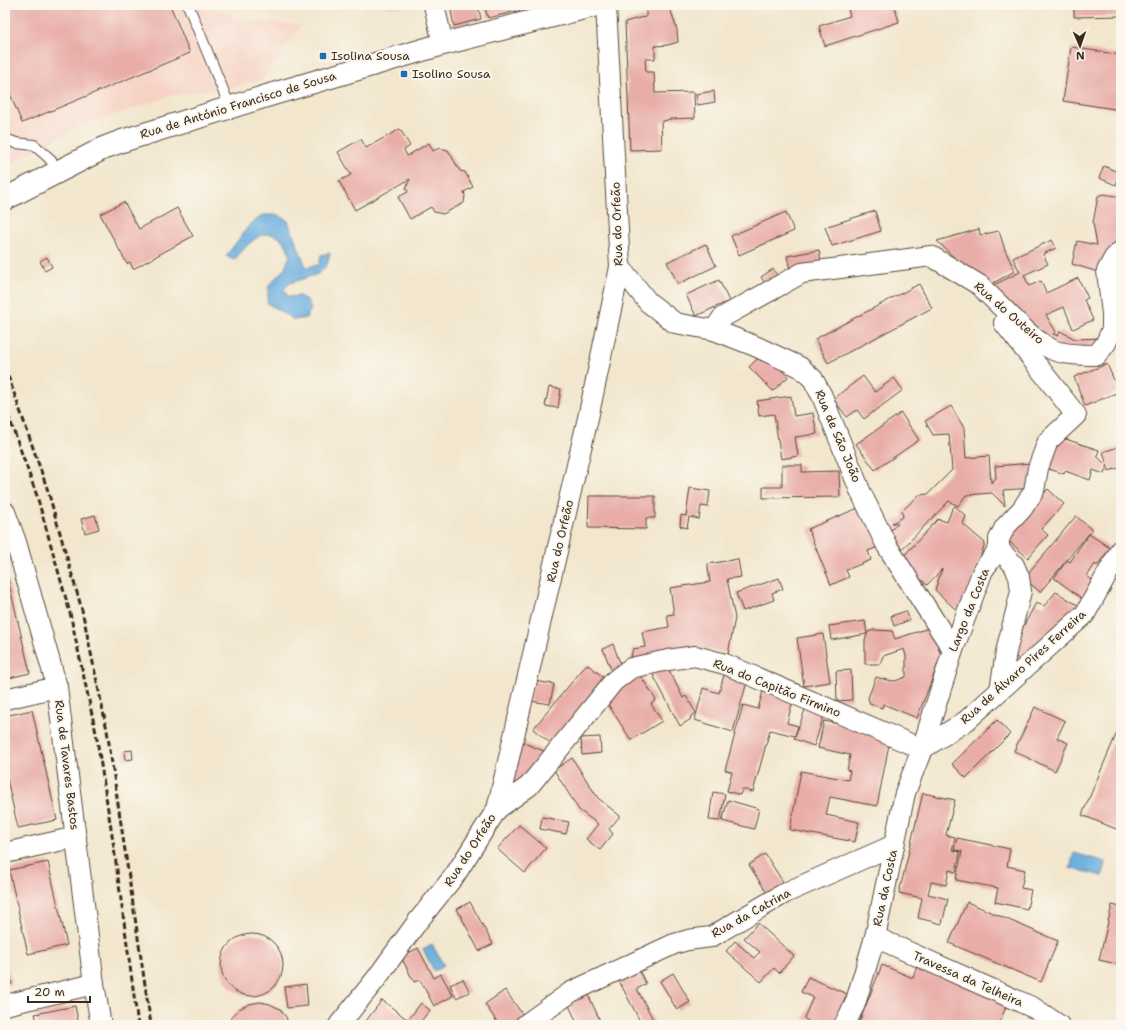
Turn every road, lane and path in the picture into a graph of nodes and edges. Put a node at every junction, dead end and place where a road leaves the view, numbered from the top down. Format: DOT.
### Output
graph roads {
  1 [pos="188,5"];
  2 [pos="434,5"];
  3 [pos="596,5"];
  4 [pos="606,5"];
  5 [pos="443,44"];
  6 [pos="230,107"];
  7 [pos="5,139"];
  8 [pos="59,171"];
  9 [pos="5,199"];
  10 [pos="1121,252"];
  11 [pos="620,267"];
  12 [pos="986,292"];
  13 [pos="714,330"];
  14 [pos="5,512"];
  15 [pos="10,544"];
  16 [pos="999,549"];
  17 [pos="1121,549"];
  18 [pos="953,650"];
  19 [pos="57,687"];
  20 [pos="1000,690"];
  21 [pos="5,699"];
  22 [pos="922,749"];
  23 [pos="497,809"];
  24 [pos="76,837"];
  25 [pos="894,845"];
  26 [pos="5,853"];
  27 [pos="875,937"];
  28 [pos="94,984"];
  29 [pos="5,1006"];
  30 [pos="101,1025"];
  31 [pos="339,1025"];
  32 [pos="525,1025"];
  33 [pos="844,1025"];
  34 [pos="1060,1025"];
  1 -- 6 [label="lane"];
  2 -- 5 [label="street"];
  3 -- 5 [label="street, Rua de António Francisco de Sousa"];
  4 -- 11 [label="street, Rua do Orfeão"];
  5 -- 6 [label="street, Rua de António Francisco de Sousa"];
  6 -- 8 [label="street, Rua de António Francisco de Sousa"];
  7 -- 8 [label="lane"];
  8 -- 9 [label="street, Rua de António Francisco de Sousa"];
  10 -- 12 [label="street, Rua do Outeiro"];
  11 -- 13 [label="street, Rua de São João"];
  11 -- 23 [label="street, Rua do Orfeão"];
  12 -- 13 [label="street, Rua do Outeiro"];
  12 -- 16 [label="street"];
  13 -- 18 [label="street, Rua de São João"];
  14 -- 15 [label="street, Rua de Tavares Bastos"];
  15 -- 19 [label="street, Rua de Tavares Bastos"];
  16 -- 18 [label="street, Largo da Costa"];
  16 -- 20 [label="street"];
  17 -- 20 [label="street, Rua de Álvaro Pires Ferreira"];
  18 -- 22 [label="street, Largo da Costa"];
  19 -- 21 [label="street"];
  19 -- 24 [label="street, Rua de Tavares Bastos"];
  20 -- 22 [label="street, Rua de Álvaro Pires Ferreira"];
  22 -- 23 [label="street, Rua do Capitão Firmino"];
  22 -- 25 [label="street, Rua da Costa"];
  23 -- 31 [label="street, Rua do Orfeão"];
  24 -- 26 [label="street"];
  24 -- 28 [label="street, Rua de Tavares Bastos"];
  25 -- 27 [label="street, Rua da Costa"];
  25 -- 32 [label="street, Rua da Catrina"];
  27 -- 33 [label="street, Rua da Costa"];
  27 -- 34 [label="street, Travessa da Telheira"];
  28 -- 29 [label="street"];
  28 -- 30 [label="street, Rua de Tavares Bastos"];
}
